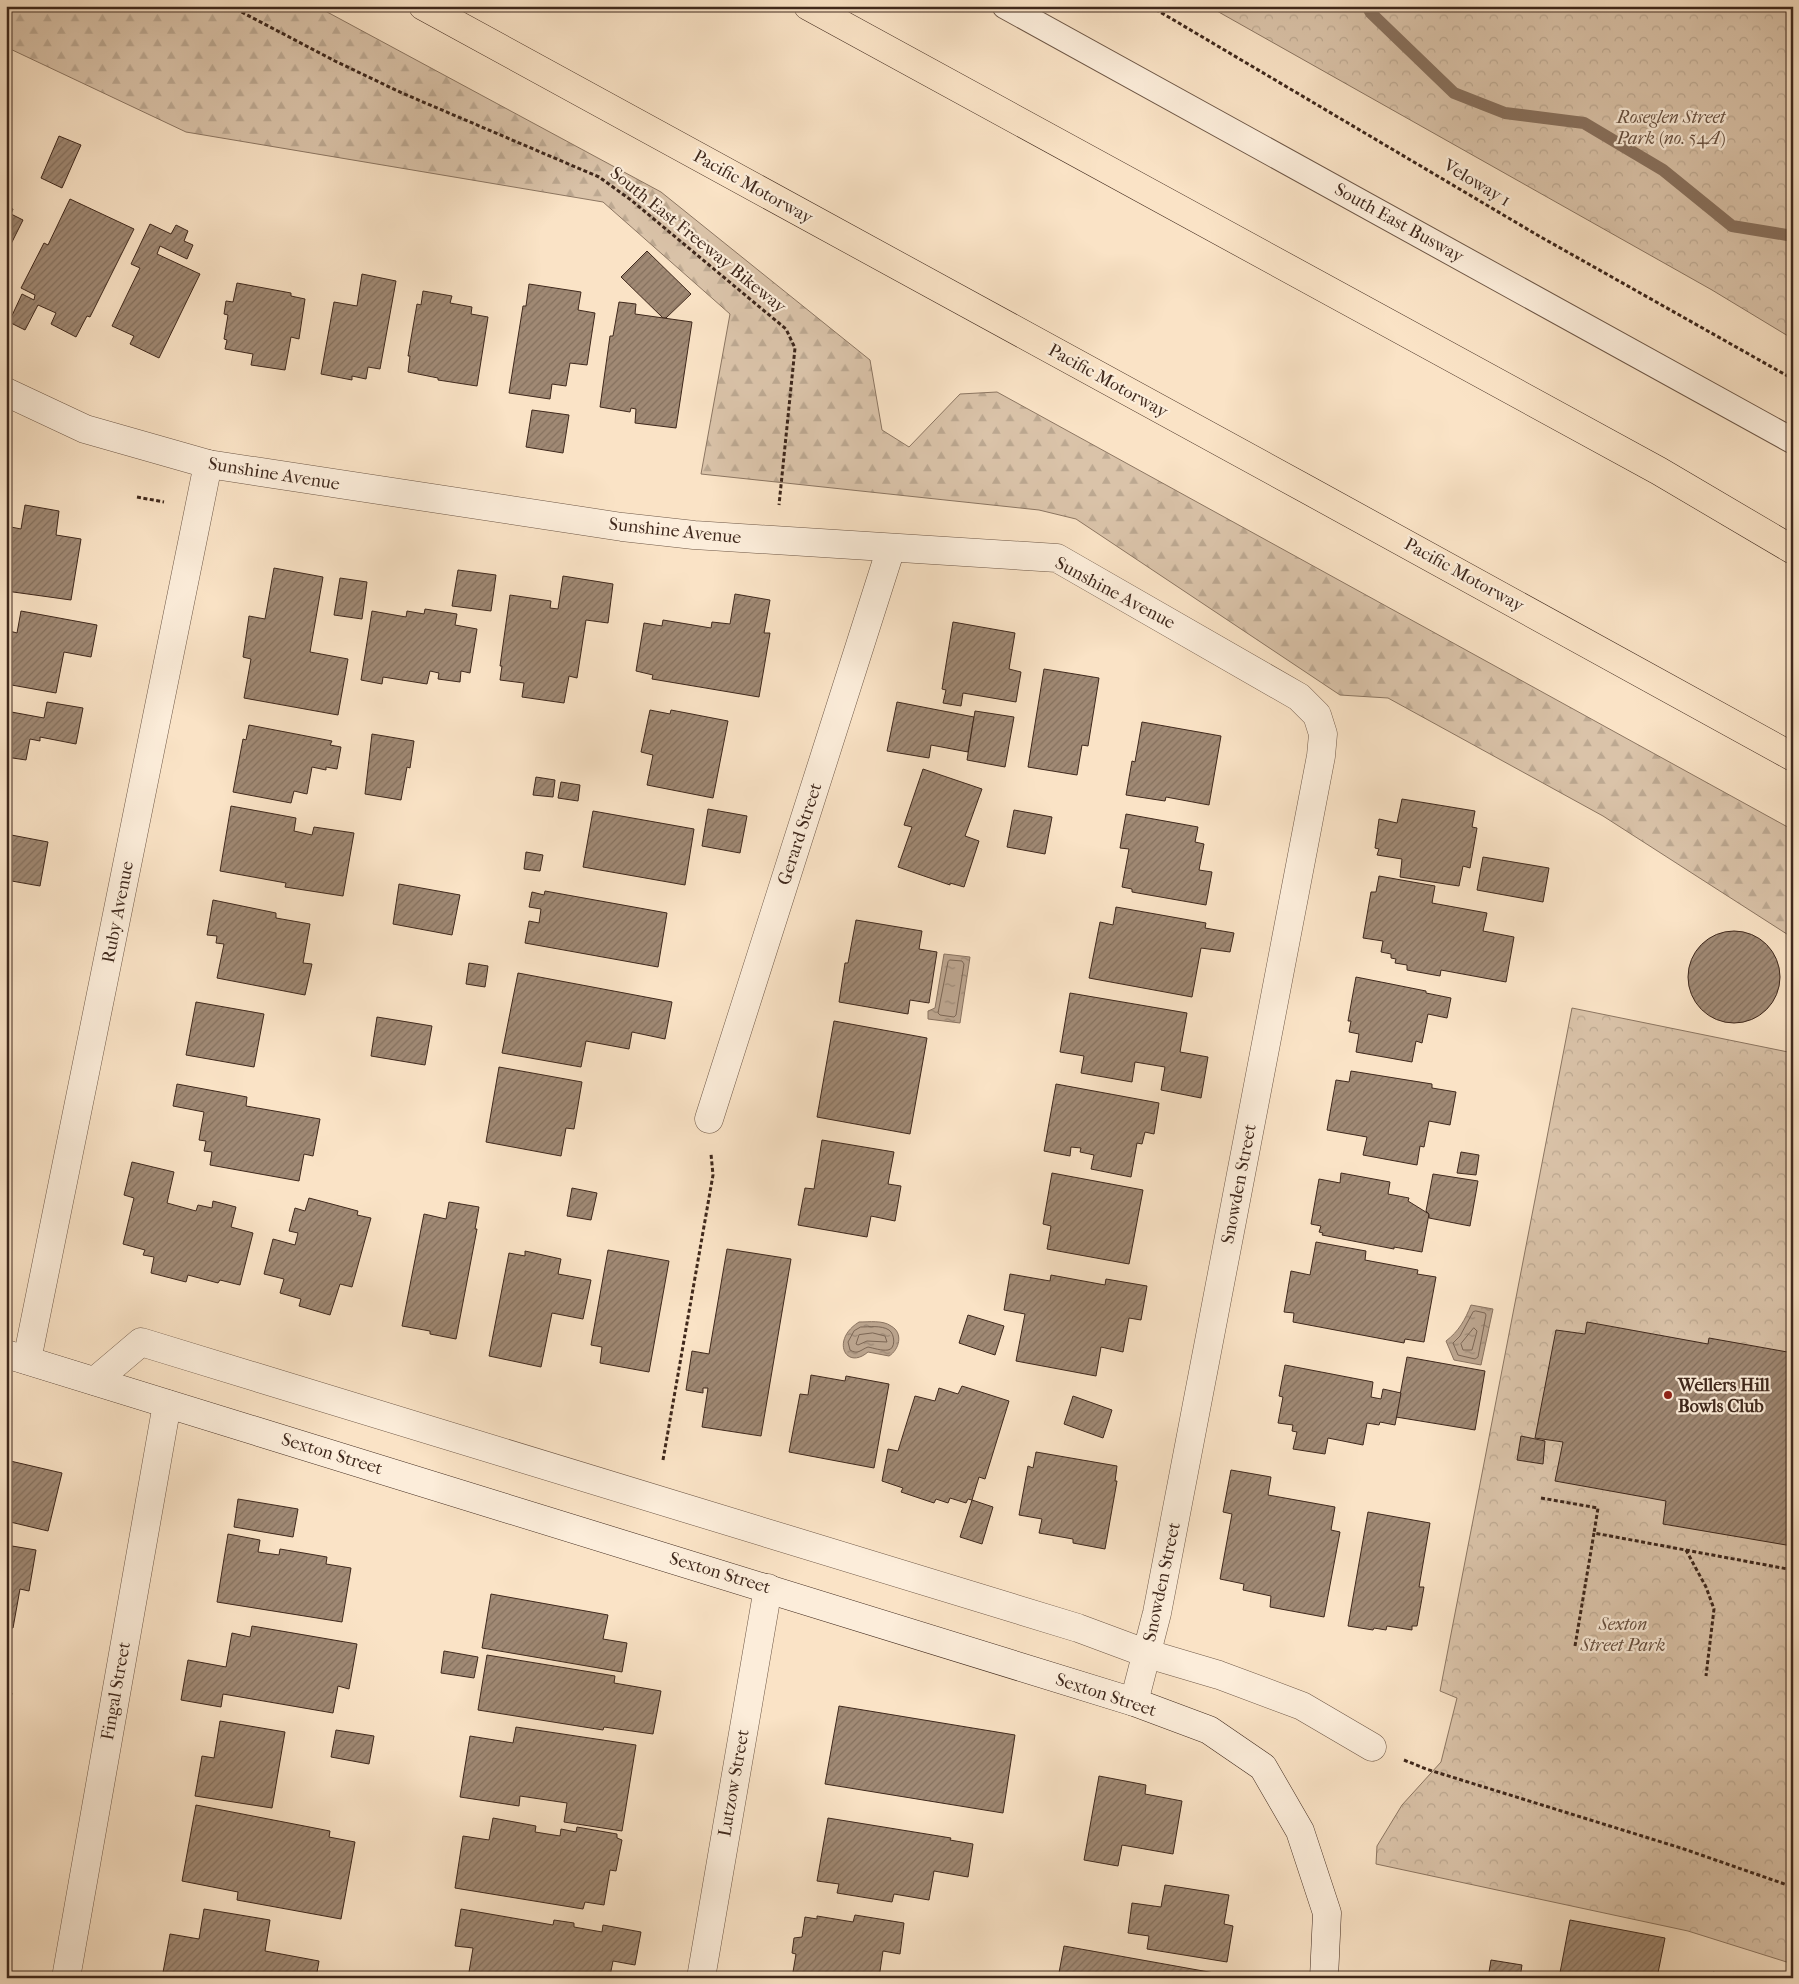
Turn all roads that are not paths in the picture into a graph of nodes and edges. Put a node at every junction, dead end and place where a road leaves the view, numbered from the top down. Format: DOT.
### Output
graph roads {
  1 [pos="423,6"];
  2 [pos="808,6"];
  3 [pos="1005,6"];
  4 [pos="451,13"];
  5 [pos="6,392"];
  6 [pos="1793,441"];
  7 [pos="208,464"];
  8 [pos="891,548"];
  9 [pos="1793,550"];
  10 [pos="1317,714"];
  11 [pos="1793,757"];
  12 [pos="710,1119"];
  13 [pos="17,1357"];
  14 [pos="95,1381"];
  15 [pos="167,1404"];
  16 [pos="768,1588"];
  17 [pos="1148,1654"];
  18 [pos="1134,1702"];
  19 [pos="1372,1747"];
  20 [pos="66,1978"];
  21 [pos="701,1978"];
  22 [pos="1324,1978"];
  1 -- 4 [label="highway, Pacific Motorway"];
  2 -- 9 [label="highway"];
  3 -- 6 [label="lane, South East Busway"];
  4 -- 11 [label="highway, Pacific Motorway"];
  5 -- 7 [label="street, Sunshine Avenue"];
  7 -- 8 [label="street, Sunshine Avenue"];
  7 -- 13 [label="street, Ruby Avenue"];
  8 -- 10 [label="street, Sunshine Avenue"];
  8 -- 12 [label="street, Gerard Street"];
  10 -- 17 [label="street, Snowden Street"];
  13 -- 14 [label="street, Sexton Street"];
  14 -- 15 [label="street, Sexton Street"];
  14 -- 17 [label="street"];
  15 -- 16 [label="street, Sexton Street"];
  15 -- 20 [label="street, Fingal Street"];
  16 -- 18 [label="street, Sexton Street"];
  16 -- 21 [label="street, Lutzow Street"];
  17 -- 18 [label="street, Snowden Street"];
  17 -- 19 [label="street"];
  18 -- 22 [label="street, Sexton Street"];
}
